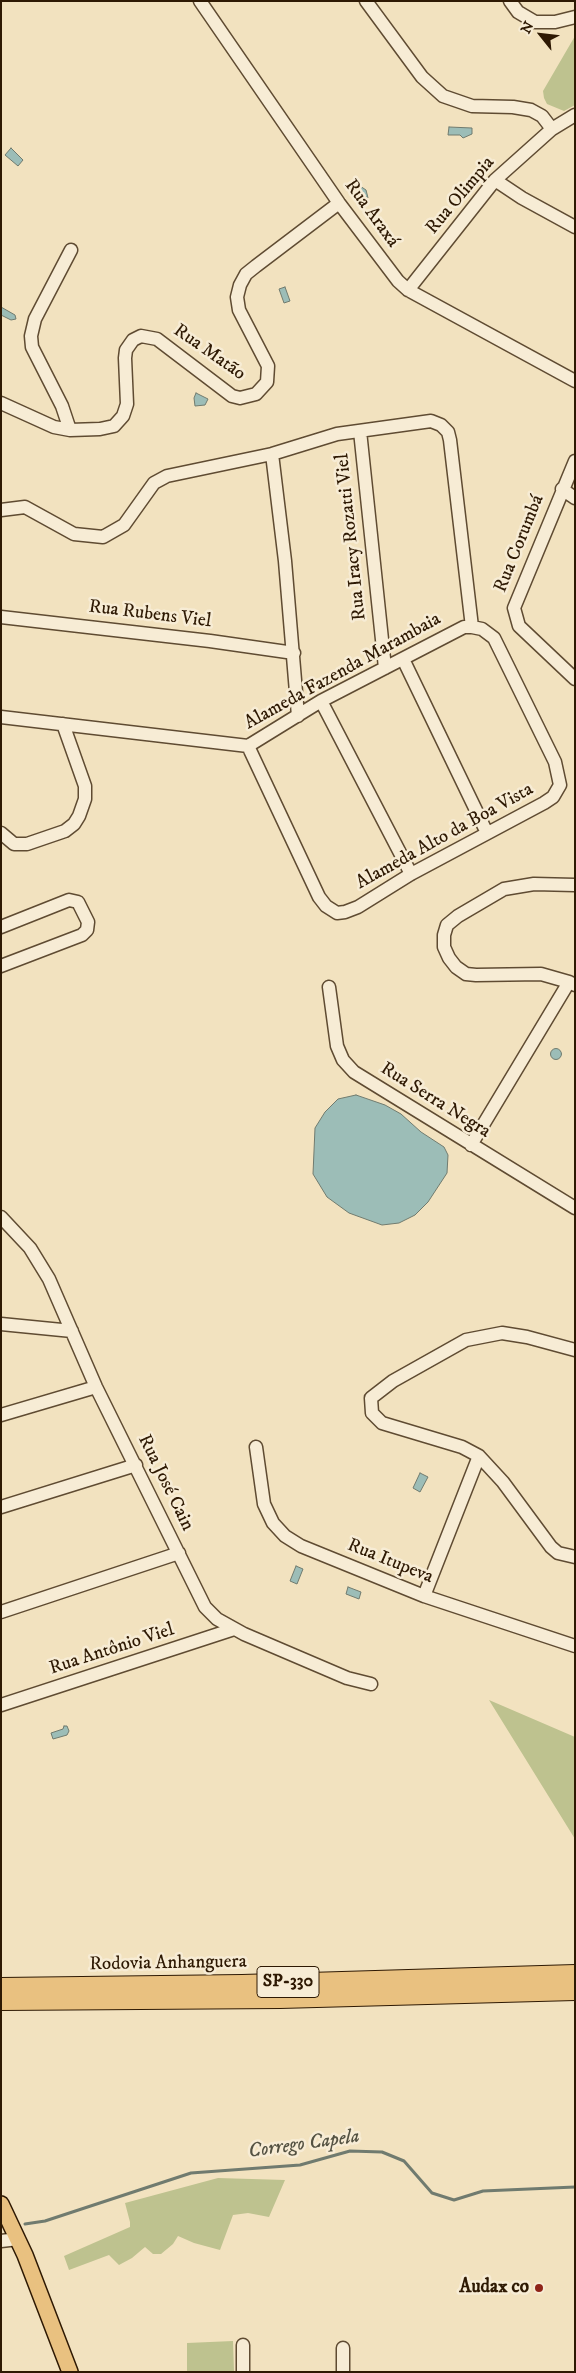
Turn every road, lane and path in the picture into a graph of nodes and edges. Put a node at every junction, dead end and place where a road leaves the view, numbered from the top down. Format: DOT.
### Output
graph roads {
  1 [pos="200,1"];
  2 [pos="366,1"];
  3 [pos="510,1"];
  4 [pos="575,18"];
  5 [pos="575,115"];
  6 [pos="552,129"];
  7 [pos="494,180"];
  8 [pos="339,203"];
  9 [pos="575,227"];
  10 [pos="71,250"];
  11 [pos="408,290"];
  12 [pos="575,381"];
  13 [pos="1,403"];
  14 [pos="70,430"];
  15 [pos="360,431"];
  16 [pos="272,454"];
  17 [pos="575,461"];
  18 [pos="562,490"];
  19 [pos="575,498"];
  20 [pos="1,510"];
  21 [pos="1,617"];
  22 [pos="468,627"];
  23 [pos="294,653"];
  24 [pos="403,659"];
  25 [pos="385,668"];
  26 [pos="575,679"];
  27 [pos="321,700"];
  28 [pos="298,716"];
  29 [pos="1,717"];
  30 [pos="63,724"];
  31 [pos="248,746"];
  32 [pos="1,833"];
  33 [pos="487,833"];
  34 [pos="411,874"];
  35 [pos="575,885"];
  36 [pos="1,926"];
  37 [pos="1,966"];
  38 [pos="572,984"];
  39 [pos="329,987"];
  40 [pos="471,1146"];
  41 [pos="575,1208"];
  42 [pos="1,1217"];
  43 [pos="1,1324"];
  44 [pos="72,1331"];
  45 [pos="575,1350"];
  46 [pos="96,1387"];
  47 [pos="1,1415"];
  48 [pos="256,1447"];
  49 [pos="478,1456"];
  50 [pos="136,1465"];
  51 [pos="1,1507"];
  52 [pos="178,1552"];
  53 [pos="575,1557"];
  54 [pos="424,1596"];
  55 [pos="1,1612"];
  56 [pos="234,1629"];
  57 [pos="575,1646"];
  58 [pos="371,1684"];
  59 [pos="1,1706"];
  60 [pos="575,1974"];
  61 [pos="1,1987"];
  62 [pos="575,1990"];
  63 [pos="1,2001"];
  64 [pos="1,2204"];
  65 [pos="18,2239"];
  66 [pos="1,2241"];
  67 [pos="243,2345"];
  68 [pos="344,2348"];
  69 [pos="70,2372"];
  70 [pos="243,2372"];
  71 [pos="343,2372"];
  1 -- 8 [label="street, Rua Araxá"];
  2 -- 6 [label="street"];
  3 -- 4 [label="street"];
  5 -- 6 [label="street, Rua Olimpia"];
  6 -- 7 [label="street, Rua Olimpia"];
  7 -- 9 [label="street"];
  7 -- 11 [label="street, Rua Olimpia"];
  8 -- 11 [label="street, Rua Araxá"];
  8 -- 14 [label="street, Rua Matão"];
  10 -- 14 [label="street"];
  11 -- 12 [label="street, Rua Araxá"];
  13 -- 14 [label="street, Rua Matão"];
  15 -- 16 [label="street"];
  15 -- 22 [label="street"];
  15 -- 25 [label="street, Rua Iracy Rozatti Viel"];
  16 -- 20 [label="street"];
  16 -- 23 [label="street"];
  17 -- 18 [label="street, Rua Corumbá"];
  18 -- 19 [label="street"];
  18 -- 26 [label="street, Rua Corumbá"];
  21 -- 23 [label="street, Rua Rubens Viel"];
  22 -- 24 [label="street, Alameda Fazenda Marambaia"];
  22 -- 33 [label="street, Alameda Alto da Boa Vista"];
  23 -- 28 [label="street"];
  24 -- 25 [label="street, Alameda Fazenda Marambaia"];
  24 -- 33 [label="street"];
  25 -- 27 [label="street, Alameda Fazenda Marambaia"];
  27 -- 28 [label="street, Alameda Fazenda Marambaia"];
  27 -- 34 [label="street"];
  28 -- 31 [label="street, Alameda Fazenda Marambaia"];
  29 -- 30 [label="street, Alameda Fazenda Marambaia"];
  30 -- 31 [label="street, Alameda Fazenda Marambaia"];
  30 -- 32 [label="street"];
  31 -- 34 [label="street, Alameda Alto da Boa Vista"];
  33 -- 34 [label="street, Alameda Alto da Boa Vista"];
  35 -- 38 [label="street"];
  36 -- 37 [label="street"];
  38 -- 40 [label="street"];
  39 -- 40 [label="street, Rua Serra Negra"];
  40 -- 41 [label="street, Rua Serra Negra"];
  42 -- 44 [label="street, Rua José Cain"];
  43 -- 44 [label="street"];
  44 -- 46 [label="street, Rua José Cain"];
  45 -- 49 [label="street"];
  46 -- 47 [label="street"];
  46 -- 50 [label="street, Rua José Cain"];
  48 -- 54 [label="street, Rua Itupeva"];
  49 -- 53 [label="street"];
  49 -- 54 [label="street"];
  50 -- 51 [label="street"];
  50 -- 52 [label="street, Rua José Cain"];
  52 -- 55 [label="street"];
  52 -- 56 [label="street, Rua José Cain"];
  54 -- 57 [label="street, Rua Itupeva"];
  56 -- 58 [label="street, Rua José Cain"];
  56 -- 59 [label="street, Rua Antônio Viel"];
  60 -- 61 [label="highway, Rodovia Anhanguera / SP-330"];
  62 -- 63 [label="highway, Rodovia Anhanguera / SP-330"];
  64 -- 65 [label="main road"];
  65 -- 66 [label="street"];
  65 -- 69 [label="main road"];
  67 -- 70 [label="street"];
  68 -- 71 [label="street"];
}
